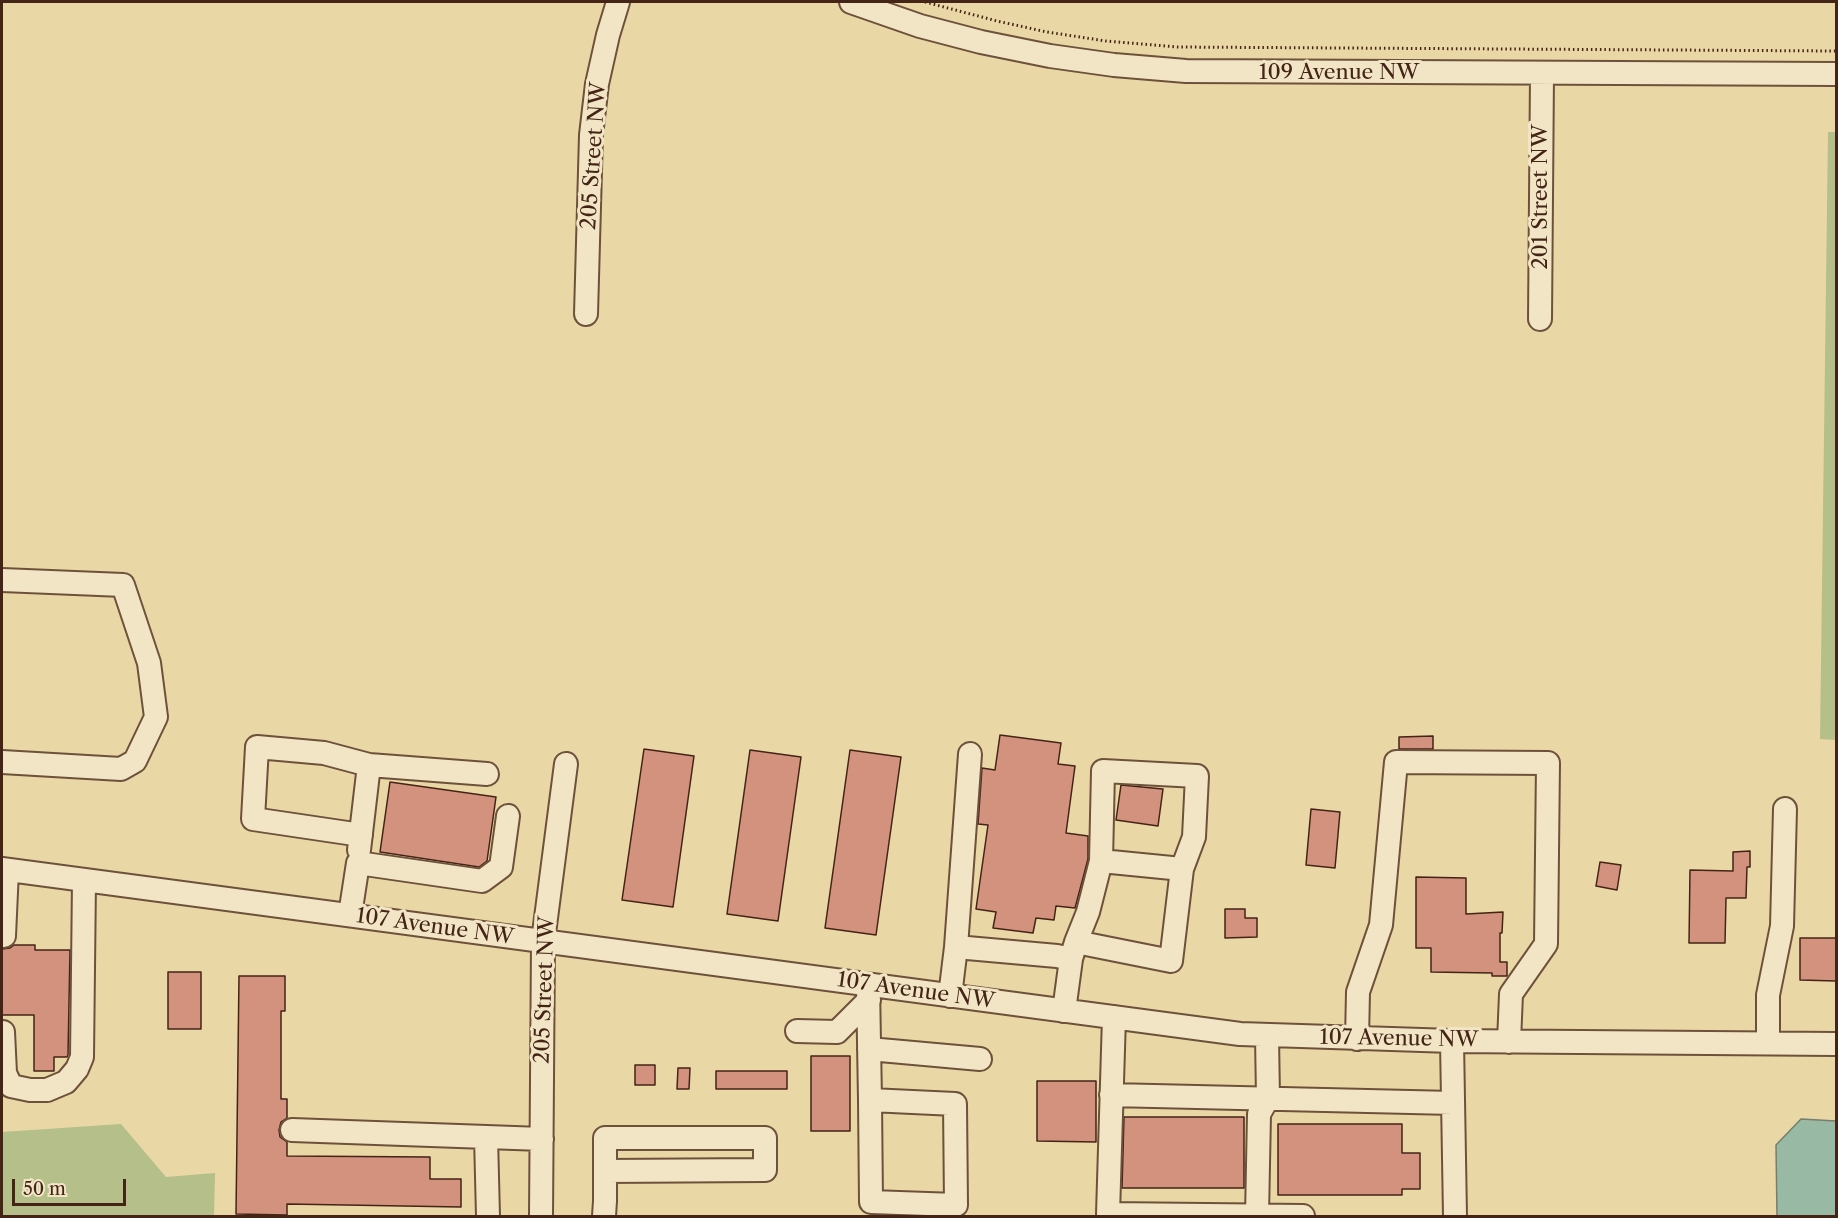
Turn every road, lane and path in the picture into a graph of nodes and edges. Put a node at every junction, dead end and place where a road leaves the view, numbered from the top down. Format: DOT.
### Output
graph roads {
  1 [pos="618,2"];
  2 [pos="851,2"];
  3 [pos="925,2"];
  4 [pos="1836,51"];
  5 [pos="1542,74"];
  6 [pos="1836,74"];
  7 [pos="586,314"];
  8 [pos="1540,319"];
  9 [pos="2,580"];
  10 [pos="970,754"];
  11 [pos="2,762"];
  12 [pos="566,764"];
  13 [pos="369,765"];
  14 [pos="487,774"];
  15 [pos="1785,809"];
  16 [pos="508,816"];
  17 [pos="361,835"];
  18 [pos="1101,861"];
  19 [pos="358,863"];
  20 [pos="4,869"];
  21 [pos="1182,869"];
  22 [pos="84,880"];
  23 [pos="350,915"];
  24 [pos="3,936"];
  25 [pos="543,941"];
  26 [pos="956,947"];
  27 [pos="1074,950"];
  28 [pos="868,992"];
  29 [pos="950,996"];
  30 [pos="1064,1011"];
  31 [pos="1114,1017"];
  32 [pos="797,1031"];
  33 [pos="3,1032"];
  34 [pos="1267,1036"];
  35 [pos="1357,1039"];
  36 [pos="1452,1041"];
  37 [pos="1509,1042"];
  38 [pos="1768,1043"];
  39 [pos="1836,1044"];
  40 [pos="869,1049"];
  41 [pos="980,1059"];
  42 [pos="1111,1095"];
  43 [pos="1268,1098"];
  44 [pos="870,1100"];
  45 [pos="1453,1103"];
  46 [pos="292,1130"];
  47 [pos="486,1137"];
  48 [pos="542,1139"];
  49 [pos="605,1172"];
  50 [pos="488,1216"];
  51 [pos="541,1216"];
  52 [pos="604,1216"];
  53 [pos="1257,1216"];
  54 [pos="1303,1216"];
  55 [pos="1455,1216"];
  1 -- 7 [label="street, 205 Street NW"];
  2 -- 5 [label="street, 109 Avenue NW"];
  3 -- 4 [label="path"];
  5 -- 6 [label="street, 109 Avenue NW"];
  5 -- 8 [label="street, 201 Street NW"];
  9 -- 11 [label="street"];
  10 -- 26 [label="street"];
  12 -- 25 [label="street, 205 Street NW"];
  13 -- 14 [label="street"];
  13 -- 17 [label="street"];
  13 -- 17 [label="street"];
  15 -- 38 [label="street"];
  16 -- 19 [label="street"];
  17 -- 19 [label="street"];
  18 -- 21 [label="street"];
  18 -- 21 [label="street"];
  18 -- 27 [label="street"];
  19 -- 23 [label="street"];
  20 -- 22 [label="street, 107 Avenue NW"];
  20 -- 24 [label="street"];
  21 -- 27 [label="street"];
  22 -- 23 [label="street, 107 Avenue NW"];
  22 -- 33 [label="street"];
  23 -- 25 [label="street, 107 Avenue NW"];
  25 -- 28 [label="street, 107 Avenue NW"];
  25 -- 48 [label="street, 205 Street NW"];
  26 -- 27 [label="street"];
  26 -- 29 [label="street"];
  27 -- 30 [label="street"];
  28 -- 29 [label="street, 107 Avenue NW"];
  28 -- 32 [label="street"];
  28 -- 40 [label="street"];
  29 -- 30 [label="street, 107 Avenue NW"];
  30 -- 31 [label="street, 107 Avenue NW"];
  31 -- 34 [label="street, 107 Avenue NW"];
  31 -- 42 [label="street"];
  34 -- 35 [label="street, 107 Avenue NW"];
  34 -- 43 [label="street"];
  35 -- 36 [label="street, 107 Avenue NW"];
  35 -- 37 [label="street"];
  36 -- 37 [label="street, 107 Avenue NW"];
  36 -- 45 [label="street"];
  37 -- 38 [label="street, 107 Avenue NW"];
  38 -- 39 [label="street, 107 Avenue NW"];
  40 -- 41 [label="street"];
  40 -- 44 [label="street"];
  42 -- 43 [label="street"];
  42 -- 53 [label="street"];
  43 -- 45 [label="street"];
  43 -- 53 [label="street"];
  44 -- 44 [label="street"];
  45 -- 55 [label="street"];
  46 -- 47 [label="street"];
  47 -- 48 [label="street"];
  47 -- 50 [label="street"];
  48 -- 51 [label="street, 205 Street NW"];
  49 -- 49 [label="street"];
  49 -- 52 [label="street"];
  53 -- 54 [label="street"];
}
